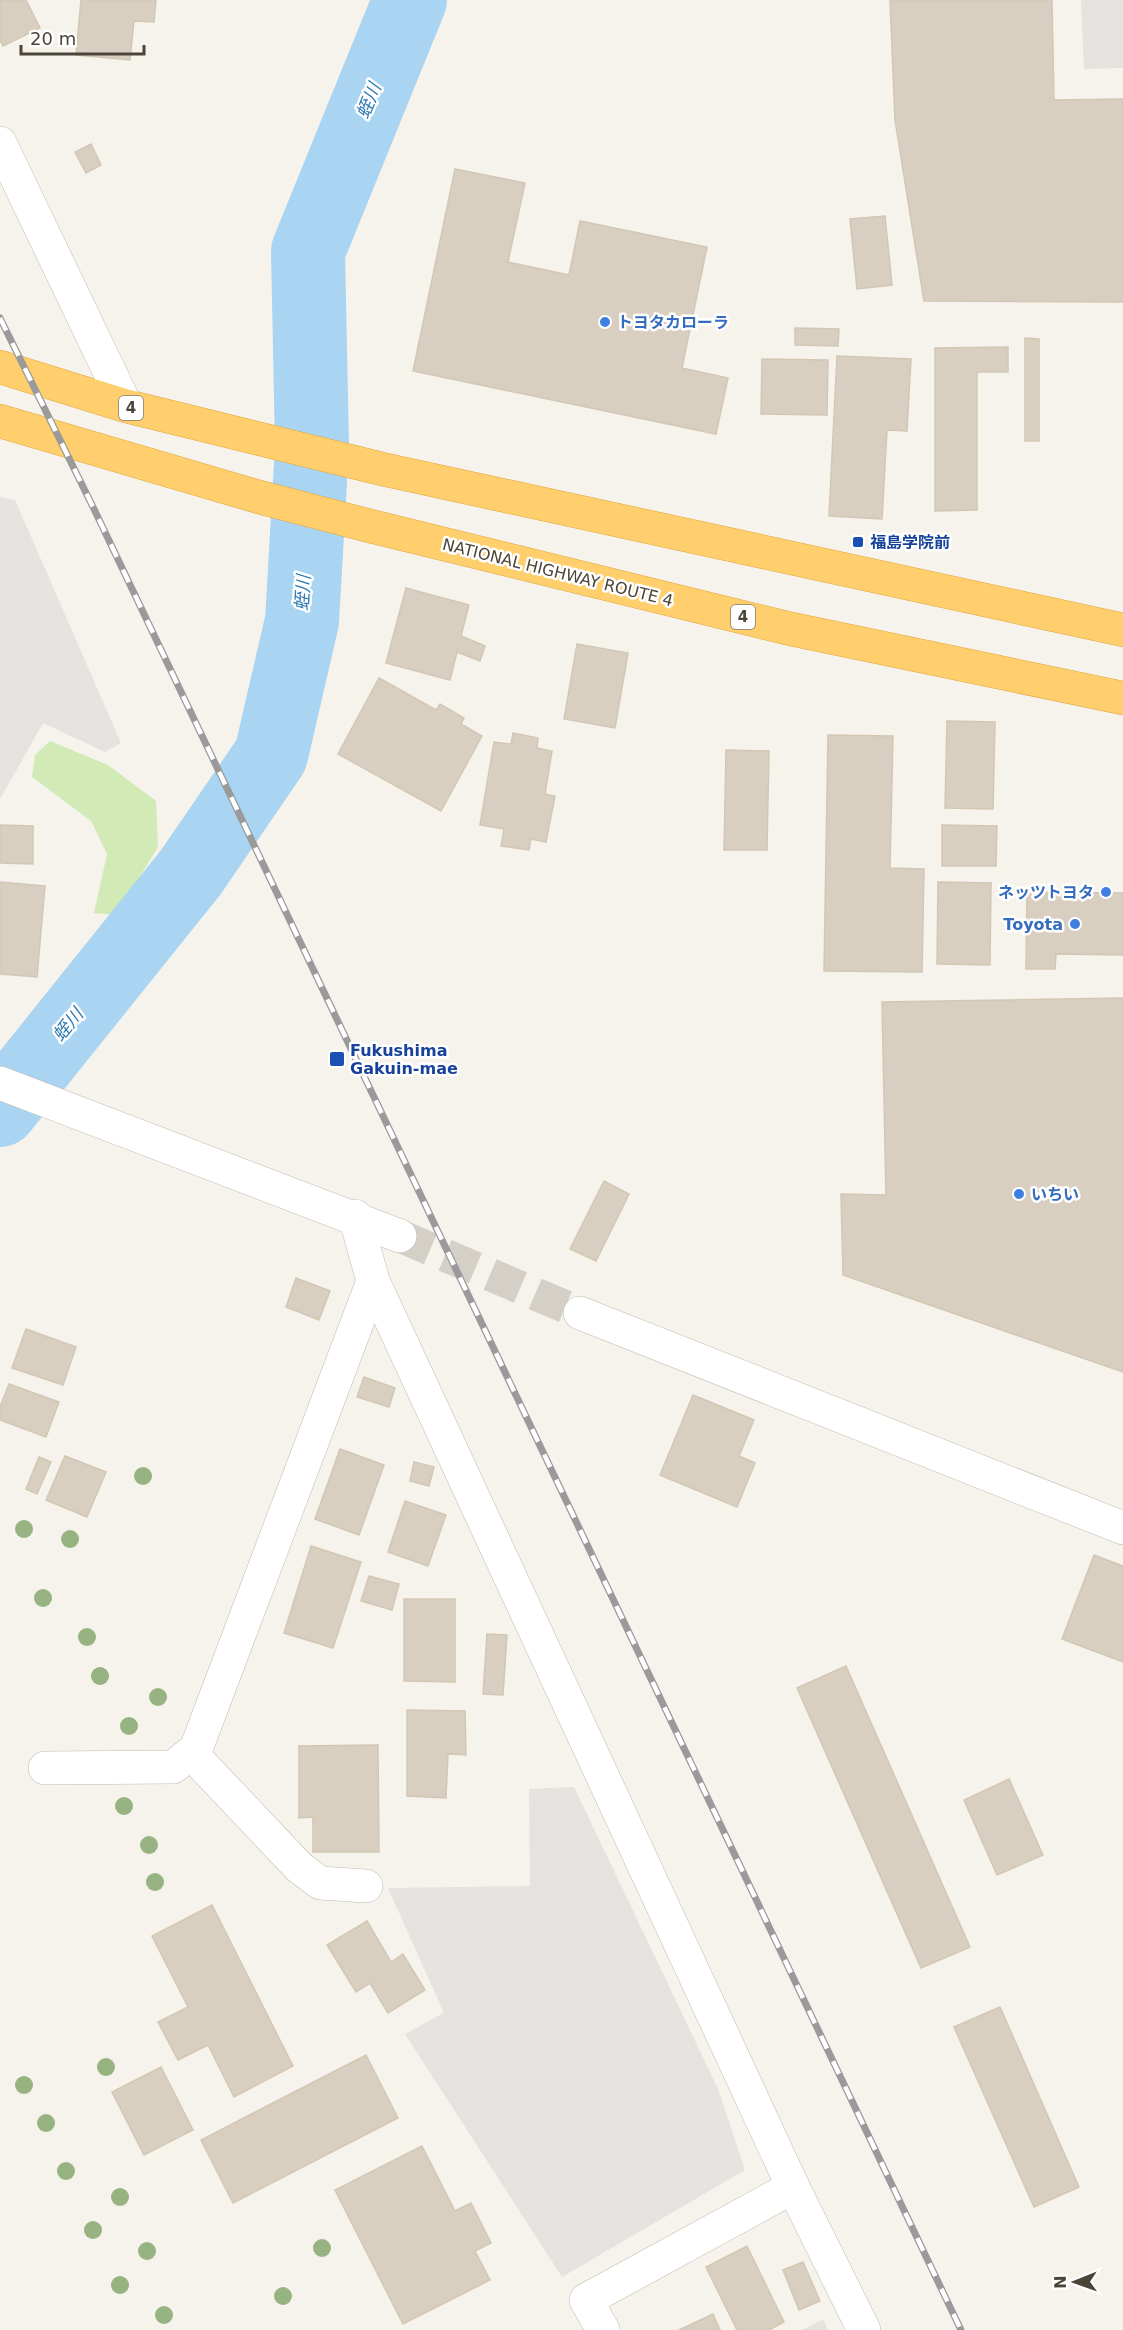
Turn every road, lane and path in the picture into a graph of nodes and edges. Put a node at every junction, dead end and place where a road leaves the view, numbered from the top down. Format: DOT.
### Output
graph roads {
  1 [pos="0,143"];
  2 [pos="0,367"];
  3 [pos="126,406"];
  4 [pos="0,421"];
  5 [pos="1123,630"];
  6 [pos="1123,698"];
  7 [pos="0,1083"];
  8 [pos="354,1216"];
  9 [pos="400,1236"];
  10 [pos="373,1281"];
  11 [pos="580,1313"];
  12 [pos="1123,1528"];
  13 [pos="191,1753"];
  14 [pos="45,1768"];
  15 [pos="366,1886"];
  16 [pos="793,2187"];
  17 [pos="603,2330"];
  18 [pos="864,2330"];
  1 -- 3 [label="street"];
  2 -- 3 [label="highway, 4"];
  3 -- 5 [label="highway, 4"];
  4 -- 6 [label="highway, NATIONAL HIGHWAY ROUTE 4 / 4"];
  7 -- 8 [label="street"];
  8 -- 9 [label="street"];
  8 -- 10 [label="street"];
  10 -- 13 [label="street"];
  10 -- 16 [label="street"];
  11 -- 12 [label="street"];
  13 -- 14 [label="street"];
  13 -- 15 [label="street"];
  16 -- 17 [label="street"];
  16 -- 18 [label="street"];
}
